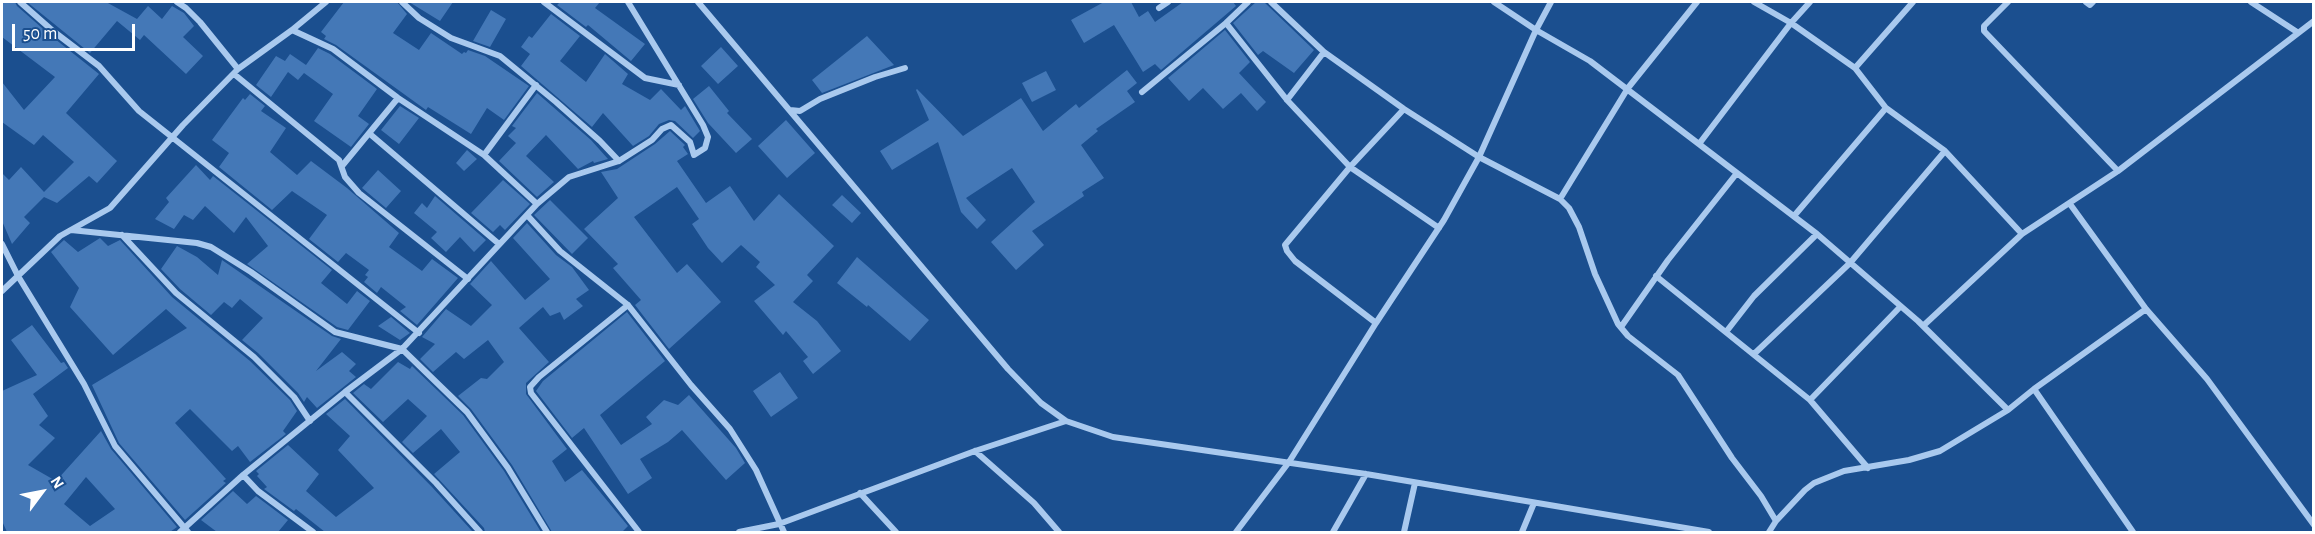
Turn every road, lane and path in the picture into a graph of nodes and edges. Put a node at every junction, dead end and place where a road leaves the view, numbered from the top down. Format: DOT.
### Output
graph roads {
  1 [pos="20,2"];
  2 [pos="177,2"];
  3 [pos="326,2"];
  4 [pos="402,2"];
  5 [pos="544,2"];
  6 [pos="628,2"];
  7 [pos="698,2"];
  8 [pos="1168,2"];
  9 [pos="1248,2"];
  10 [pos="1271,2"];
  11 [pos="1494,2"];
  12 [pos="1551,2"];
  13 [pos="1697,2"];
  14 [pos="1754,2"];
  15 [pos="1810,2"];
  16 [pos="1913,2"];
  17 [pos="2008,2"];
  18 [pos="2086,2"];
  19 [pos="2093,2"];
  20 [pos="2251,2"];
  21 [pos="1159,8"];
  22 [pos="2313,21"];
  23 [pos="1226,23"];
  24 [pos="1791,23"];
  25 [pos="292,30"];
  26 [pos="1536,30"];
  27 [pos="2297,32"];
  28 [pos="1324,52"];
  29 [pos="905,68"];
  30 [pos="1855,68"];
  31 [pos="236,71"];
  32 [pos="536,85"];
  33 [pos="679,85"];
  34 [pos="1628,88"];
  35 [pos="1142,92"];
  36 [pos="398,98"];
  37 [pos="1287,100"];
  38 [pos="1886,108"];
  39 [pos="1404,109"];
  40 [pos="790,110"];
  41 [pos="370,134"];
  42 [pos="174,137"];
  43 [pos="1699,144"];
  44 [pos="1945,151"];
  45 [pos="484,155"];
  46 [pos="1479,157"];
  47 [pos="619,161"];
  48 [pos="342,165"];
  49 [pos="1350,167"];
  50 [pos="2118,171"];
  51 [pos="1737,173"];
  52 [pos="1560,199"];
  53 [pos="537,204"];
  54 [pos="2070,204"];
  55 [pos="527,215"];
  56 [pos="1794,216"];
  57 [pos="1439,228"];
  58 [pos="71,230"];
  59 [pos="1817,234"];
  60 [pos="2022,234"];
  61 [pos="122,235"];
  62 [pos="2,243"];
  63 [pos="499,244"];
  64 [pos="1850,263"];
  65 [pos="18,276"];
  66 [pos="1656,276"];
  67 [pos="468,279"];
  68 [pos="2,291"];
  69 [pos="628,305"];
  70 [pos="1900,307"];
  71 [pos="2146,309"];
  72 [pos="1376,323"];
  73 [pos="1923,326"];
  74 [pos="1621,327"];
  75 [pos="1726,332"];
  76 [pos="419,333"];
  77 [pos="402,349"];
  78 [pos="1754,354"];
  79 [pos="2034,389"];
  80 [pos="345,392"];
  81 [pos="1810,400"];
  82 [pos="2008,410"];
  83 [pos="310,421"];
  84 [pos="1066,421"];
  85 [pos="975,452"];
  86 [pos="1289,462"];
  87 [pos="1868,468"];
  88 [pos="1366,474"];
  89 [pos="243,476"];
  90 [pos="1415,483"];
  91 [pos="860,493"];
  92 [pos="1534,503"];
  93 [pos="1776,521"];
  94 [pos="779,524"];
  95 [pos="2313,525"];
  96 [pos="184,531"];
  97 [pos="313,532"];
  98 [pos="480,532"];
  99 [pos="547,532"];
  100 [pos="639,532"];
  101 [pos="739,532"];
  102 [pos="784,532"];
  103 [pos="896,532"];
  104 [pos="1059,532"];
  105 [pos="1236,532"];
  106 [pos="1333,532"];
  107 [pos="1404,532"];
  108 [pos="1522,532"];
  109 [pos="1709,532"];
  110 [pos="1769,532"];
  111 [pos="2133,532"];
  1 -- 42 [label="street"];
  2 -- 31 [label="street"];
  3 -- 25 [label="street"];
  4 -- 32 [label="street"];
  5 -- 33 [label="street"];
  6 -- 33 [label="street"];
  7 -- 40 [label="street"];
  8 -- 21 [label="street"];
  9 -- 23 [label="street"];
  10 -- 28 [label="street"];
  11 -- 26 [label="street"];
  12 -- 26 [label="street"];
  13 -- 34 [label="street"];
  14 -- 24 [label="street"];
  15 -- 24 [label="street"];
  16 -- 30 [label="street"];
  17 -- 50 [label="street"];
  18 -- 19 [label="street"];
  20 -- 27 [label="street"];
  22 -- 27 [label="street"];
  23 -- 35 [label="street"];
  23 -- 37 [label="street"];
  24 -- 30 [label="street"];
  24 -- 43 [label="street"];
  25 -- 31 [label="street"];
  25 -- 36 [label="street"];
  26 -- 34 [label="street"];
  26 -- 46 [label="street"];
  27 -- 50 [label="street"];
  28 -- 37 [label="street"];
  28 -- 39 [label="street"];
  29 -- 40 [label="street"];
  30 -- 38 [label="street"];
  31 -- 42 [label="street"];
  31 -- 48 [label="street"];
  32 -- 45 [label="street"];
  32 -- 47 [label="street"];
  33 -- 47 [label="street"];
  34 -- 43 [label="street"];
  34 -- 52 [label="street"];
  36 -- 41 [label="street"];
  36 -- 45 [label="street"];
  37 -- 49 [label="street"];
  38 -- 44 [label="street"];
  38 -- 56 [label="street"];
  39 -- 46 [label="street"];
  39 -- 49 [label="street"];
  40 -- 84 [label="street"];
  41 -- 48 [label="street"];
  41 -- 63 [label="street"];
  42 -- 58 [label="street"];
  42 -- 76 [label="street"];
  43 -- 51 [label="street"];
  44 -- 60 [label="street"];
  44 -- 64 [label="street"];
  45 -- 53 [label="street"];
  46 -- 52 [label="street"];
  46 -- 57 [label="street"];
  47 -- 53 [label="street"];
  48 -- 67 [label="street"];
  49 -- 57 [label="street"];
  49 -- 72 [label="street"];
  50 -- 54 [label="street"];
  51 -- 56 [label="street"];
  51 -- 66 [label="street"];
  52 -- 74 [label="street"];
  53 -- 55 [label="street"];
  54 -- 60 [label="street"];
  54 -- 71 [label="street"];
  55 -- 63 [label="street"];
  55 -- 69 [label="street"];
  56 -- 59 [label="street"];
  57 -- 72 [label="street"];
  58 -- 61 [label="street"];
  58 -- 65 [label="street"];
  59 -- 64 [label="street"];
  59 -- 75 [label="street"];
  60 -- 73 [label="street"];
  61 -- 77 [label="street"];
  61 -- 83 [label="street"];
  62 -- 65 [label="street"];
  63 -- 67 [label="street"];
  64 -- 70 [label="street"];
  64 -- 78 [label="street"];
  65 -- 68 [label="street"];
  65 -- 96 [label="street"];
  66 -- 74 [label="street"];
  66 -- 75 [label="street"];
  67 -- 76 [label="street"];
  69 -- 94 [label="street"];
  69 -- 100 [label="street"];
  70 -- 73 [label="street"];
  70 -- 81 [label="street"];
  71 -- 79 [label="street"];
  71 -- 95 [label="street"];
  72 -- 86 [label="street"];
  73 -- 82 [label="street"];
  74 -- 93 [label="street"];
  75 -- 78 [label="street"];
  76 -- 77 [label="street"];
  77 -- 80 [label="street"];
  77 -- 99 [label="street"];
  78 -- 81 [label="street"];
  79 -- 82 [label="street"];
  79 -- 111 [label="street"];
  80 -- 83 [label="street"];
  80 -- 98 [label="street"];
  81 -- 87 [label="street"];
  82 -- 87 [label="street"];
  83 -- 89 [label="street"];
  84 -- 85 [label="street"];
  84 -- 86 [label="street"];
  85 -- 91 [label="street"];
  85 -- 104 [label="street"];
  86 -- 88 [label="street"];
  86 -- 105 [label="street"];
  87 -- 93 [label="street"];
  88 -- 90 [label="street"];
  88 -- 106 [label="street"];
  89 -- 96 [label="street"];
  89 -- 97 [label="street"];
  90 -- 92 [label="street"];
  90 -- 107 [label="street"];
  91 -- 94 [label="street"];
  91 -- 103 [label="street"];
  92 -- 108 [label="street"];
  92 -- 109 [label="street"];
  93 -- 110 [label="street"];
  94 -- 101 [label="street"];
  94 -- 102 [label="street"];
}
